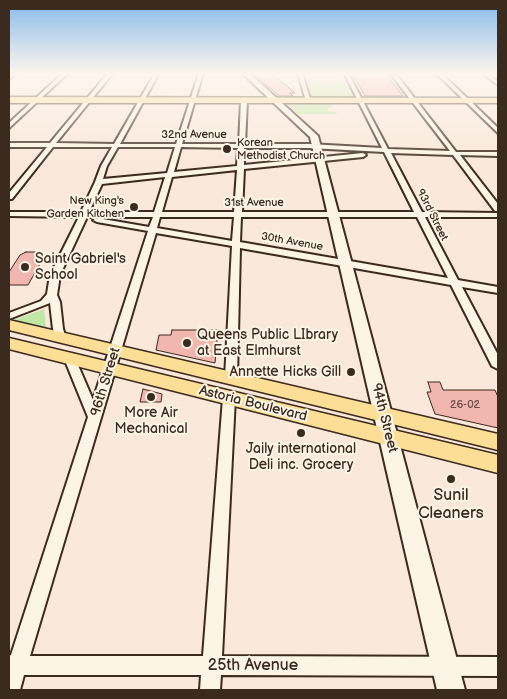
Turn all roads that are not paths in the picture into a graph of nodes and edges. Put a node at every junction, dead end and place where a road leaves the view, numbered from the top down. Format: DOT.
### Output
graph roads {
  1 [pos="31,106"];
  2 [pos="84,106"];
  3 [pos="138,106"];
  4 [pos="191,106"];
  5 [pos="244,106"];
  6 [pos="279,106"];
  7 [pos="362,106"];
  8 [pos="417,106"];
  9 [pos="472,106"];
  10 [pos="9,126"];
  11 [pos="498,131"];
  12 [pos="9,145"];
  13 [pos="52,145"];
  14 [pos="116,145"];
  15 [pos="178,145"];
  16 [pos="241,146"];
  17 [pos="386,151"];
  18 [pos="317,152"];
  19 [pos="455,154"];
  20 [pos="498,154"];
  21 [pos="240,167"];
  22 [pos="170,174"];
  23 [pos="100,182"];
  24 [pos="9,197"];
  25 [pos="498,209"];
  26 [pos="9,214"];
  27 [pos="84,214"];
  28 [pos="157,214"];
  29 [pos="237,214"];
  30 [pos="332,215"];
  31 [pos="419,215"];
  32 [pos="498,215"];
  33 [pos="152,229"];
  34 [pos="236,243"];
  35 [pos="344,262"];
  36 [pos="454,282"];
  37 [pos="498,290"];
  38 [pos="52,295"];
  39 [pos="9,316"];
  40 [pos="9,325"];
  41 [pos="61,338"];
  42 [pos="9,343"];
  43 [pos="70,358"];
  44 [pos="113,360"];
  45 [pos="498,366"];
  46 [pos="230,388"];
  47 [pos="384,414"];
  48 [pos="95,419"];
  49 [pos="389,437"];
  50 [pos="498,442"];
  51 [pos="498,464"];
  52 [pos="14,665"];
  53 [pos="212,666"];
  54 [pos="446,667"];
  55 [pos="498,667"];
  56 [pos="10,690"];
  57 [pos="210,690"];
  58 [pos="451,690"];
  1 -- 10 [label="street"];
  2 -- 13 [label="street"];
  3 -- 14 [label="street"];
  4 -- 15 [label="street, 96th Street"];
  5 -- 16 [label="street"];
  6 -- 18 [label="main road"];
  7 -- 17 [label="street, 93rd Street"];
  8 -- 19 [label="street"];
  9 -- 11 [label="street"];
  12 -- 13 [label="street, 32nd Avenue"];
  13 -- 14 [label="street, 32nd Avenue"];
  13 -- 24 [label="street"];
  14 -- 15 [label="street, 32nd Avenue"];
  14 -- 23 [label="street"];
  15 -- 16 [label="street, 32nd Avenue"];
  15 -- 22 [label="street, 96th Street"];
  16 -- 18 [label="street, 32nd Avenue"];
  16 -- 21 [label="street"];
  17 -- 18 [label="street, 32nd Avenue"];
  17 -- 18 [label="street"];
  17 -- 19 [label="street, 32nd Avenue"];
  17 -- 31 [label="street, 93rd Street"];
  18 -- 21 [label="street"];
  18 -- 30 [label="main road, 94th Street"];
  19 -- 20 [label="street, 32nd Avenue"];
  19 -- 25 [label="street"];
  21 -- 22 [label="street"];
  21 -- 29 [label="street"];
  22 -- 23 [label="street"];
  22 -- 28 [label="street, 96th Street"];
  23 -- 27 [label="street"];
  26 -- 27 [label="street, 31st Avenue"];
  27 -- 28 [label="street, 31st Avenue"];
  27 -- 33 [label="street, 30th Avenue"];
  27 -- 38 [label="street"];
  28 -- 29 [label="street, 31st Avenue"];
  28 -- 33 [label="street, 96th Street"];
  29 -- 30 [label="street, 31st Avenue"];
  29 -- 34 [label="street"];
  30 -- 31 [label="street, 31st Avenue"];
  30 -- 35 [label="main road, 94th Street"];
  31 -- 32 [label="street, 31st Avenue"];
  31 -- 36 [label="street, 93rd Street"];
  33 -- 34 [label="street, 30th Avenue"];
  33 -- 44 [label="street, 96th Street"];
  34 -- 35 [label="street, 30th Avenue"];
  34 -- 46 [label="street"];
  35 -- 36 [label="street, 30th Avenue"];
  35 -- 47 [label="main road, 94th Street"];
  36 -- 37 [label="street, 30th Avenue"];
  36 -- 45 [label="street, 93rd Street"];
  38 -- 39 [label="street"];
  38 -- 41 [label="street"];
  40 -- 41 [label="main road, Astoria Boulevard"];
  41 -- 44 [label="main road, Astoria Boulevard"];
  42 -- 43 [label="main road, Astoria Boulevard"];
  43 -- 44 [label="main road, Astoria Boulevard"];
  43 -- 48 [label="street"];
  44 -- 46 [label="main road, Astoria Boulevard"];
  44 -- 48 [label="street, 96th Street"];
  46 -- 47 [label="main road, Astoria Boulevard"];
  46 -- 49 [label="main road, Astoria Boulevard"];
  46 -- 53 [label="street"];
  47 -- 49 [label="main road, 94th Street"];
  47 -- 50 [label="main road, Astoria Boulevard"];
  48 -- 52 [label="street, 96th Street"];
  49 -- 51 [label="main road, Astoria Boulevard"];
  49 -- 54 [label="main road, 94th Street"];
  52 -- 53 [label="street, 25th Avenue"];
  52 -- 56 [label="street, 96th Street"];
  53 -- 54 [label="street, 25th Avenue"];
  53 -- 57 [label="street"];
  54 -- 55 [label="street, 25th Avenue"];
  54 -- 58 [label="main road, 94th Street"];
}
